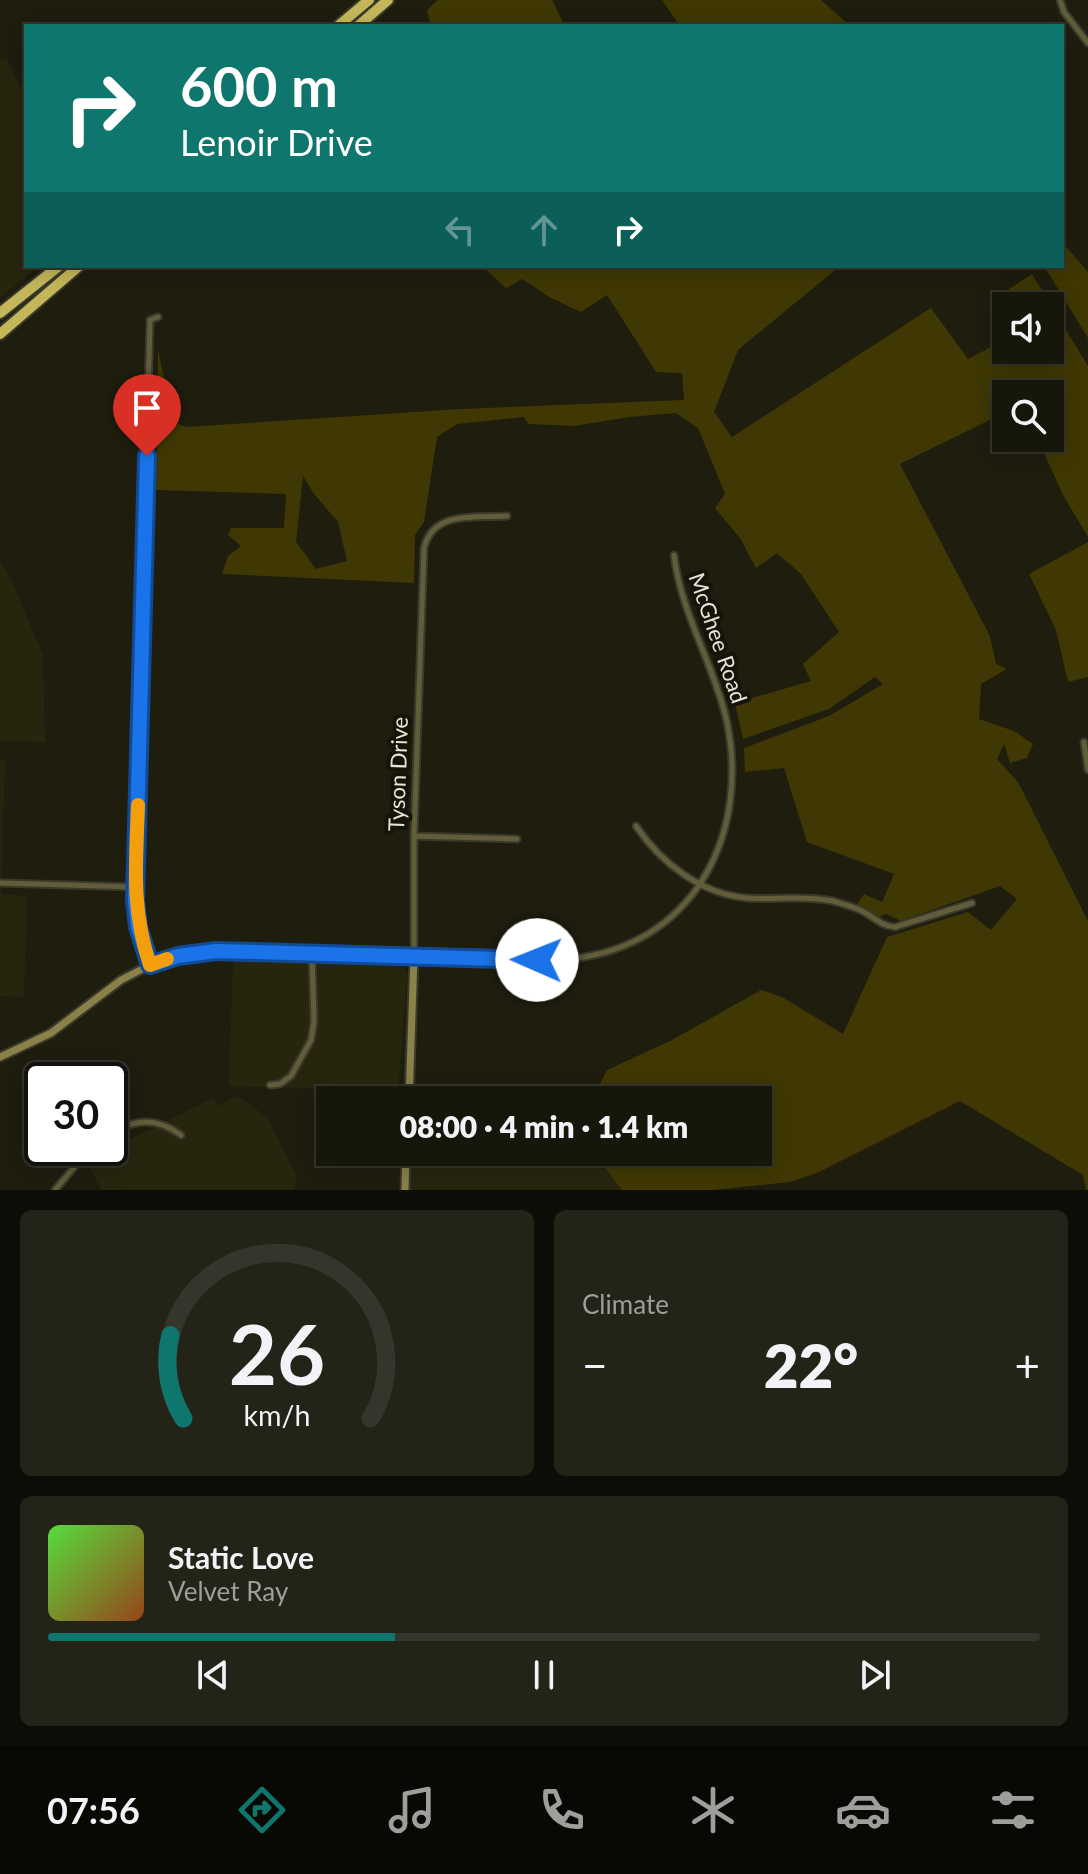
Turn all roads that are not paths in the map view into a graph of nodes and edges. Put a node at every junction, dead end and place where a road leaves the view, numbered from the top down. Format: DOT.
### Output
graph roads {
  1 [pos="369,0"];
  2 [pos="388,0"];
  3 [pos="1061,0"];
  4 [pos="340,24"];
  5 [pos="360,24"];
  6 [pos="1088,43"];
  7 [pos="54,268"];
  8 [pos="77,268"];
  9 [pos="0,311"];
  10 [pos="158,317"];
  11 [pos="0,334"];
  12 [pos="507,516"];
  13 [pos="674,555"];
  14 [pos="1084,742"];
  15 [pos="1088,770"];
  16 [pos="636,826"];
  17 [pos="414,836"];
  18 [pos="517,839"];
  19 [pos="0,883"];
  20 [pos="700,884"];
  21 [pos="135,887"];
  22 [pos="972,903"];
  23 [pos="312,954"];
  24 [pos="414,956"];
  25 [pos="150,965"];
  26 [pos="0,1057"];
  27 [pos="270,1085"];
  28 [pos="409,1086"];
  29 [pos="128,1125"];
  30 [pos="181,1135"];
  31 [pos="75,1166"];
  32 [pos="406,1166"];
  33 [pos="55,1190"];
  34 [pos="405,1190"];
  1 -- 4 [label="highway"];
  2 -- 5 [label="highway"];
  3 -- 6 [label="street"];
  7 -- 9 [label="highway"];
  8 -- 11 [label="highway"];
  10 -- 21 [label="street"];
  12 -- 17 [label="street, Tyson Drive"];
  13 -- 20 [label="street, McGhee Road"];
  14 -- 15 [label="street"];
  16 -- 20 [label="street"];
  17 -- 18 [label="street"];
  17 -- 24 [label="street, Tyson Drive"];
  19 -- 21 [label="street"];
  20 -- 22 [label="street"];
  20 -- 24 [label="street, McGhee Road"];
  21 -- 25 [label="street"];
  23 -- 24 [label="street, McGhee Road"];
  23 -- 25 [label="street, McGhee Road"];
  23 -- 27 [label="street"];
  24 -- 28 [label="street, Tyson Drive"];
  25 -- 26 [label="street, McGhee Road"];
  29 -- 30 [label="street"];
  31 -- 33 [label="street"];
  32 -- 34 [label="street"];
}
